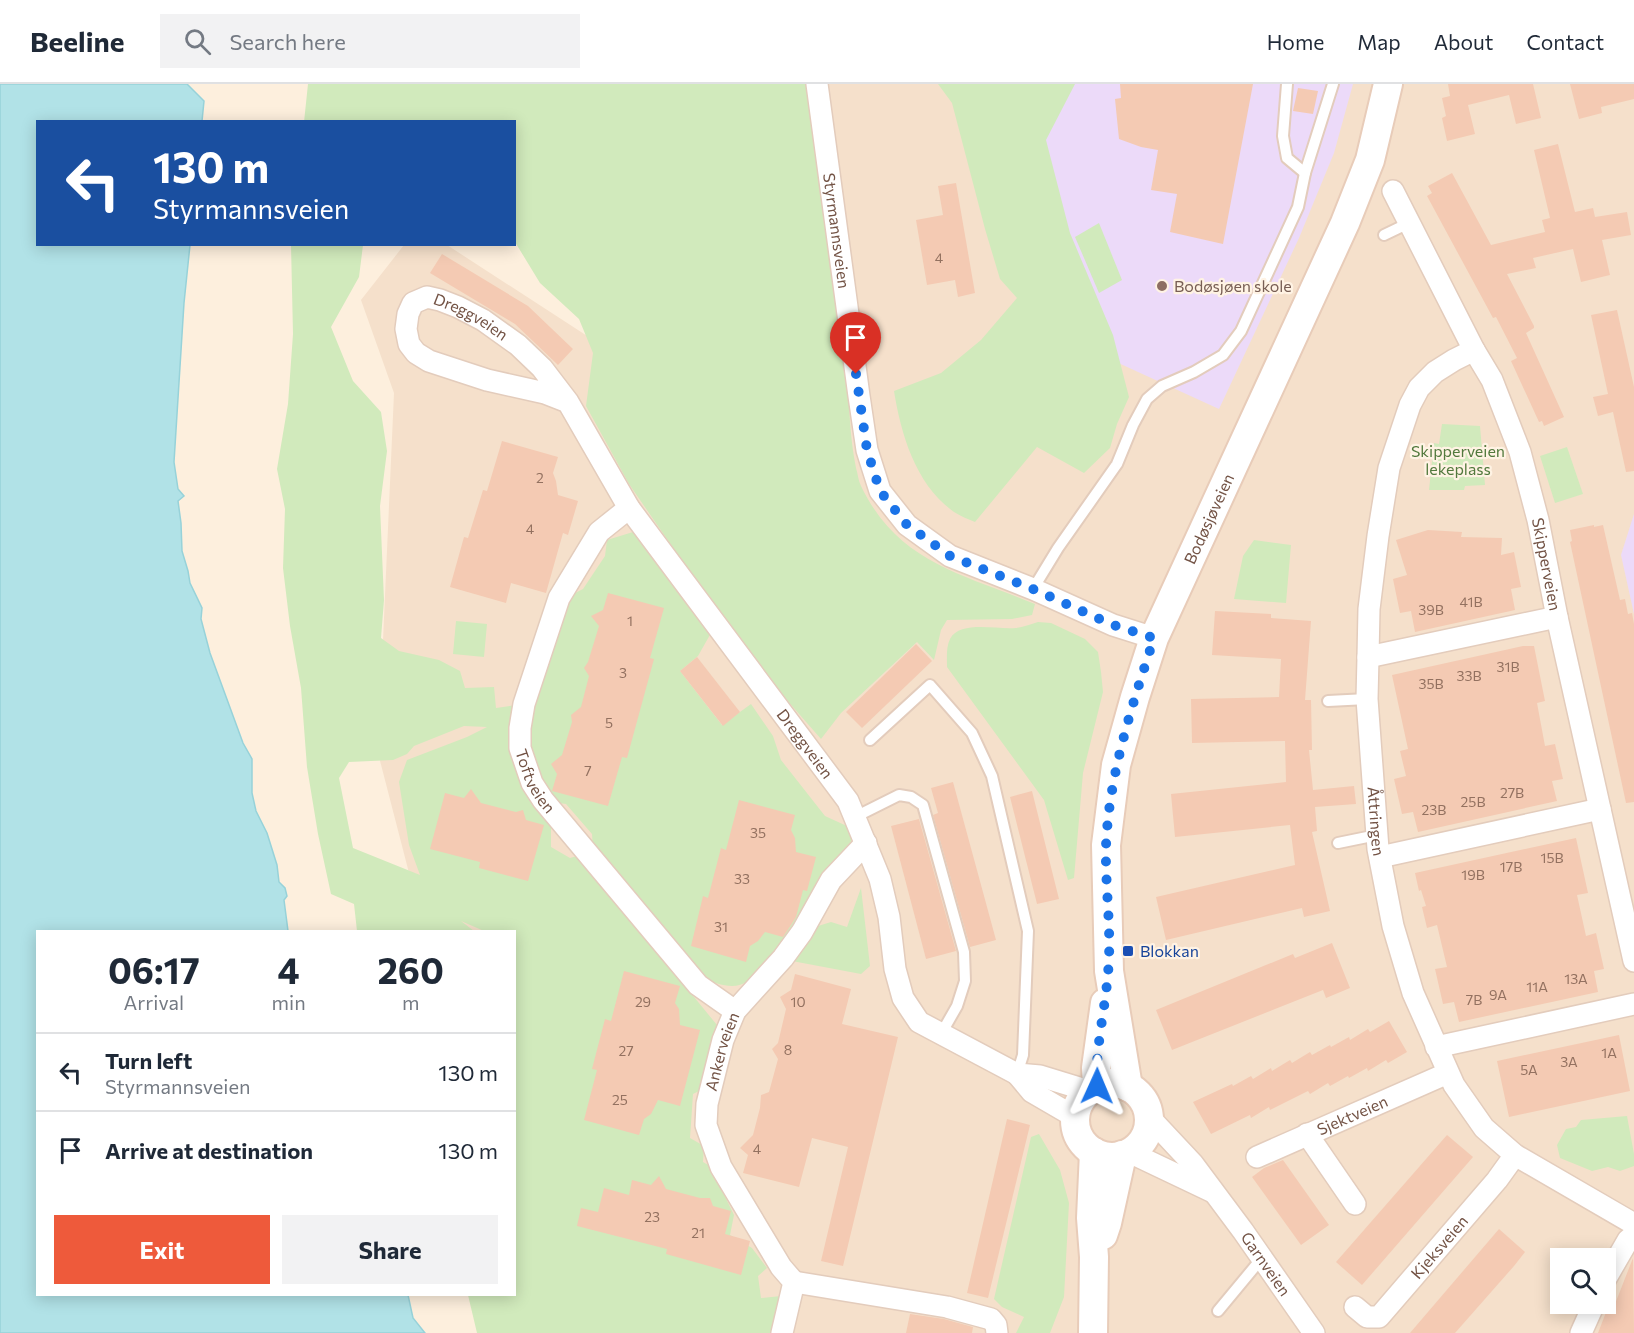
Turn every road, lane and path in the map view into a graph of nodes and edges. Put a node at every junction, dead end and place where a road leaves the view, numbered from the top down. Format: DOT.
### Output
graph roads {
  1 [pos="817,84"];
  2 [pos="1287,84"];
  3 [pos="1333,84"];
  4 [pos="1388,84"];
  5 [pos="1305,173"];
  6 [pos="1393,191"];
  7 [pos="1409,223"];
  8 [pos="1384,235"];
  9 [pos="1474,351"];
  10 [pos="568,402"];
  11 [pos="629,508"];
  12 [pos="1033,589"];
  13 [pos="1557,617"];
  14 [pos="1154,638"];
  15 [pos="1368,657"];
  16 [pos="1367,699"];
  17 [pos="1328,701"];
  18 [pos="870,740"];
  19 [pos="1600,809"];
  20 [pos="855,817"];
  21 [pos="1377,835"];
  22 [pos="866,843"];
  23 [pos="1338,843"];
  24 [pos="1380,857"];
  25 [pos="1634,961"];
  26 [pos="1109,971"];
  27 [pos="1634,1004"];
  28 [pos="735,1011"];
  29 [pos="941,1034"];
  30 [pos="1436,1047"];
  31 [pos="1448,1073"];
  32 [pos="1017,1074"];
  33 [pos="1128,1087"];
  34 [pos="1093,1089"];
  35 [pos="1075,1117"];
  36 [pos="1149,1117"];
  37 [pos="1307,1134"];
  38 [pos="1094,1152"];
  39 [pos="1126,1154"];
  40 [pos="1515,1155"];
  41 [pos="1257,1157"];
  42 [pos="1216,1194"];
  43 [pos="1355,1204"];
  44 [pos="1634,1224"];
  45 [pos="1634,1234"];
  46 [pos="1094,1257"];
  47 [pos="1262,1258"];
  48 [pos="1616,1261"];
  49 [pos="794,1282"];
  50 [pos="1355,1307"];
  51 [pos="1218,1311"];
  52 [pos="1590,1314"];
  53 [pos="782,1333"];
  54 [pos="996,1333"];
  55 [pos="1093,1333"];
  56 [pos="1314,1333"];
  57 [pos="1581,1333"];
  1 -- 12 [label="street, Styrmannsveien"];
  2 -- 5 [label="lane"];
  3 -- 5 [label="lane"];
  4 -- 14 [label="street, Bodøsjøveien"];
  5 -- 12 [label="lane"];
  6 -- 7 [label="street, Skipperveien"];
  7 -- 8 [label="lane"];
  7 -- 9 [label="street, Skipperveien"];
  9 -- 13 [label="street, Skipperveien"];
  9 -- 15 [label="street, Åttringen"];
  10 -- 10 [label="street, Dreggveien"];
  10 -- 11 [label="street, Dreggveien"];
  11 -- 20 [label="street, Dreggveien"];
  11 -- 28 [label="street, Toftveien"];
  12 -- 14 [label="street, Styrmannsveien"];
  13 -- 15 [label="street"];
  13 -- 19 [label="street, Skipperveien"];
  14 -- 26 [label="street, Bodøsjøveien"];
  15 -- 16 [label="street, Åttringen"];
  16 -- 17 [label="lane"];
  16 -- 21 [label="street, Åttringen"];
  18 -- 32 [label="lane"];
  19 -- 24 [label="street"];
  19 -- 25 [label="street, Skipperveien"];
  20 -- 22 [label="street, Dreggveien"];
  20 -- 29 [label="lane"];
  21 -- 23 [label="lane"];
  21 -- 24 [label="street, Åttringen"];
  22 -- 28 [label="street, Ankerveien"];
  22 -- 29 [label="street, Dreggveien"];
  24 -- 30 [label="street, Åttringen"];
  26 -- 33 [label="street, Bodøsjøveien"];
  26 -- 34 [label="street, Bodøsjøveien"];
  27 -- 30 [label="street"];
  28 -- 49 [label="street, Ankerveien"];
  29 -- 32 [label="street, Dreggveien"];
  30 -- 31 [label="street, Åttringen"];
  31 -- 37 [label="street, Sjektveien"];
  31 -- 40 [label="street, Åttringen"];
  32 -- 34 [label="street, Dreggveien"];
  32 -- 35 [label="street, Dreggveien"];
  33 -- 34 [label="street"];
  33 -- 36 [label="street"];
  34 -- 35 [label="street, Bodøsjøveien"];
  35 -- 38 [label="street"];
  36 -- 39 [label="street"];
  36 -- 42 [label="street, Garnveien"];
  37 -- 41 [label="street, Sjektveien"];
  37 -- 43 [label="street"];
  38 -- 39 [label="street"];
  38 -- 46 [label="street"];
  39 -- 42 [label="street, Garnveien"];
  39 -- 46 [label="street"];
  40 -- 44 [label="street, Åttringen"];
  40 -- 50 [label="street, Kjeksveien"];
  42 -- 47 [label="street, Garnveien"];
  45 -- 48 [label="street"];
  46 -- 55 [label="street"];
  47 -- 51 [label="lane"];
  47 -- 56 [label="street, Garnveien"];
  49 -- 53 [label="street"];
  49 -- 54 [label="street"];
  52 -- 57 [label="street"];
}
